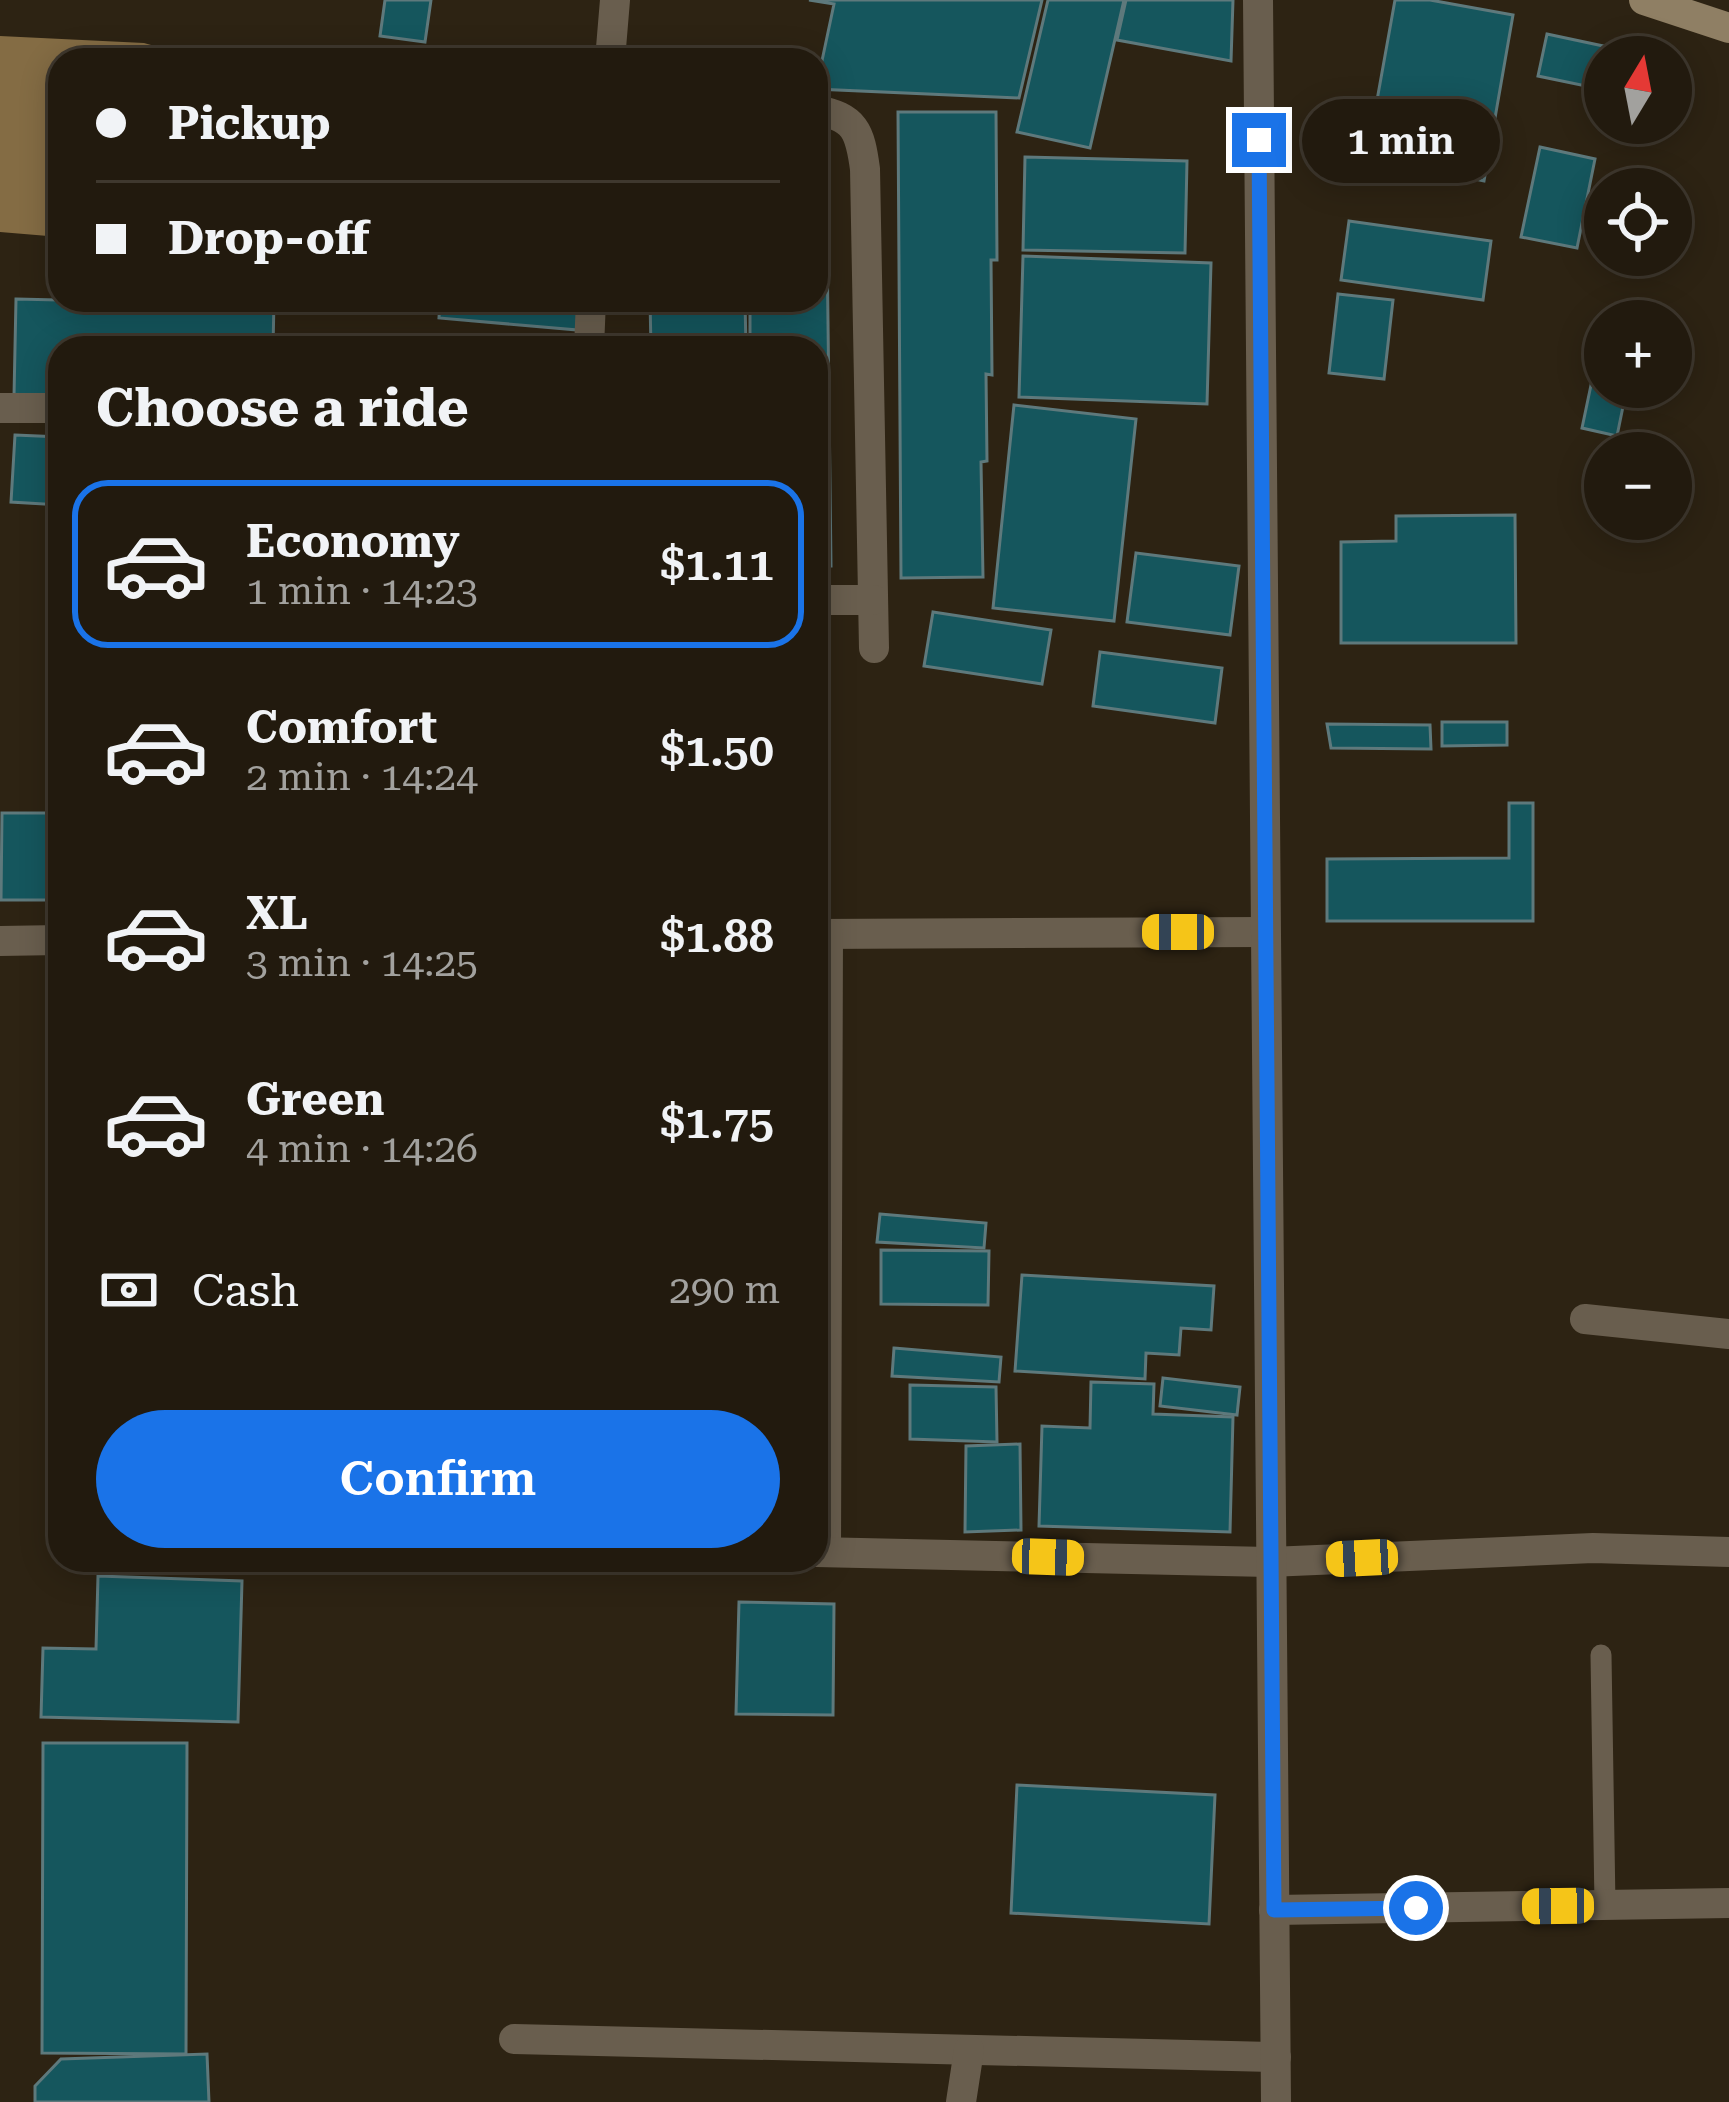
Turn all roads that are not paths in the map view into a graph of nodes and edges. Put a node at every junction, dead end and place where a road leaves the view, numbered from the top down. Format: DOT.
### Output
graph roads {
  1 [pos="615,0"];
  2 [pos="1258,0"];
  3 [pos="1644,0"];
  4 [pos="1725,18"];
  5 [pos="611,48"];
  6 [pos="828,112"];
  7 [pos="0,408"];
  8 [pos="48,408"];
  9 [pos="828,600"];
  10 [pos="873,600"];
  11 [pos="874,648"];
  12 [pos="1265,932"];
  13 [pos="828,934"];
  14 [pos="0,940"];
  15 [pos="48,940"];
  16 [pos="1585,1319"];
  17 [pos="1729,1334"];
  18 [pos="828,1551"];
  19 [pos="1729,1552"];
  20 [pos="1269,1562"];
  21 [pos="1601,1655"];
  22 [pos="1729,1903"];
  23 [pos="1605,1905"];
  24 [pos="1274,1910"];
  25 [pos="514,2039"];
  26 [pos="969,2050"];
  27 [pos="1276,2057"];
  28 [pos="961,2102"];
  29 [pos="1276,2102"];
  1 -- 5 [label="street"];
  2 -- 12 [label="street"];
  3 -- 4 [label="main road"];
  6 -- 10 [label="street"];
  7 -- 8 [label="street"];
  9 -- 10 [label="street"];
  10 -- 11 [label="street"];
  12 -- 13 [label="street"];
  12 -- 20 [label="street"];
  14 -- 15 [label="street"];
  16 -- 17 [label="street"];
  18 -- 20 [label="street"];
  19 -- 20 [label="street"];
  20 -- 24 [label="street"];
  21 -- 23 [label="lane"];
  22 -- 23 [label="street"];
  23 -- 24 [label="street"];
  24 -- 27 [label="street"];
  25 -- 26 [label="street"];
  26 -- 27 [label="street"];
  26 -- 28 [label="street"];
  27 -- 29 [label="street"];
}
